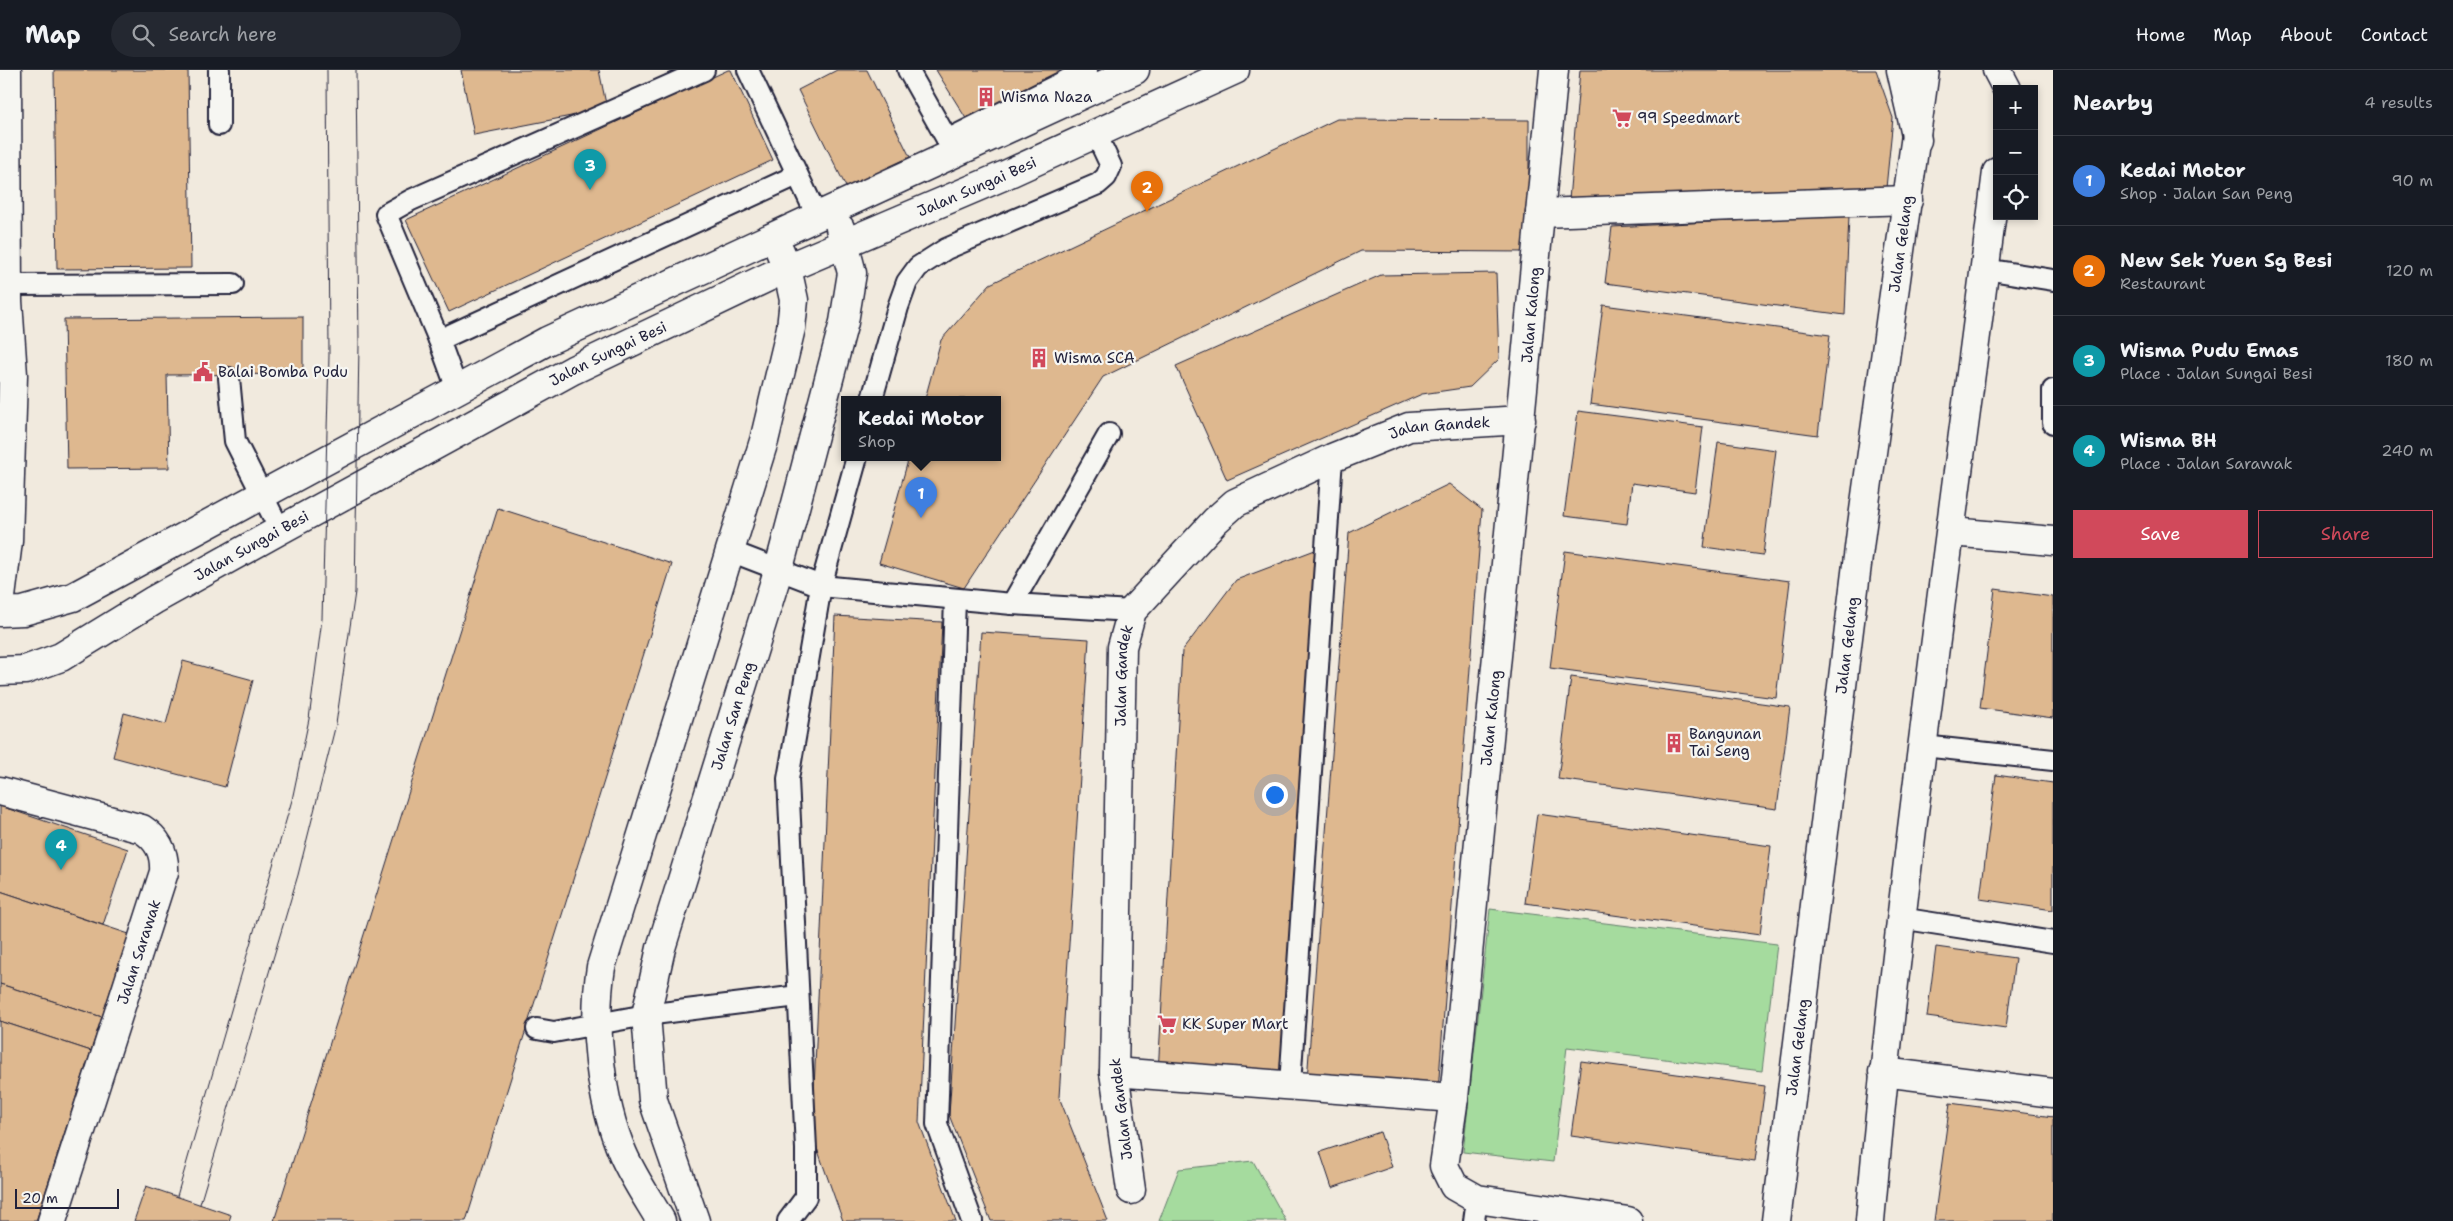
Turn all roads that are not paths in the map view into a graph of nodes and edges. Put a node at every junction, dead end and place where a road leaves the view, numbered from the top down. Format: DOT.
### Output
graph roads {
  1 [pos="7,70"];
  2 [pos="218,70"];
  3 [pos="704,70"];
  4 [pos="748,70"];
  5 [pos="908,70"];
  6 [pos="1087,70"];
  7 [pos="1135,70"];
  8 [pos="1235,70"];
  9 [pos="1554,70"];
  10 [pos="1901,70"];
  11 [pos="1925,70"];
  12 [pos="1997,70"];
  13 [pos="2010,70"];
  14 [pos="2005,85"];
  15 [pos="2008,85"];
  16 [pos="1080,96"];
  17 [pos="219,125"];
  18 [pos="1096,134"];
  19 [pos="1917,140"];
  20 [pos="951,147"];
  21 [pos="797,175"];
  22 [pos="1997,175"];
  23 [pos="1908,200"];
  24 [pos="1540,213"];
  25 [pos="826,214"];
  26 [pos="774,238"];
  27 [pos="846,245"];
  28 [pos="787,268"];
  29 [pos="1985,269"];
  30 [pos="2053,280"];
  31 [pos="233,284"];
  32 [pos="8,285"];
  33 [pos="439,340"];
  34 [pos="6,374"];
  35 [pos="229,378"];
  36 [pos="457,389"];
  37 [pos="2053,390"];
  38 [pos="873,396"];
  39 [pos="1521,420"];
  40 [pos="2053,423"];
  41 [pos="1109,434"];
  42 [pos="1332,458"];
  43 [pos="856,461"];
  44 [pos="262,497"];
  45 [pos="280,530"];
  46 [pos="1952,532"];
  47 [pos="2053,541"];
  48 [pos="730,551"];
  49 [pos="779,568"];
  50 [pos="821,586"];
  51 [pos="955,598"];
  52 [pos="1012,604"];
  53 [pos="0,605"];
  54 [pos="1132,611"];
  55 [pos="0,612"];
  56 [pos="0,670"];
  57 [pos="1923,746"];
  58 [pos="2053,760"];
  59 [pos="0,791"];
  60 [pos="1900,918"];
  61 [pos="2053,942"];
  62 [pos="798,996"];
  63 [pos="646,1014"];
  64 [pos="598,1022"];
  65 [pos="537,1029"];
  66 [pos="1114,1072"];
  67 [pos="1883,1072"];
  68 [pos="1290,1085"];
  69 [pos="2053,1093"];
  70 [pos="1454,1098"];
  71 [pos="1131,1190"];
  72 [pos="1476,1210"];
  73 [pos="52,1221"];
  74 [pos="661,1221"];
  75 [pos="696,1221"];
  76 [pos="788,1221"];
  77 [pos="972,1221"];
  78 [pos="1628,1221"];
  79 [pos="1776,1221"];
  80 [pos="1870,1221"];
  1 -- 32 [label="street"];
  2 -- 17 [label="lane"];
  3 -- 33 [label="lane"];
  4 -- 21 [label="lane"];
  5 -- 20 [label="lane"];
  6 -- 20 [label="lane"];
  7 -- 16 [label="street"];
  8 -- 18 [label="street, Jalan Sungai Besi"];
  9 -- 24 [label="street, Jalan Kalong"];
  10 -- 19 [label="street"];
  11 -- 19 [label="street, Jalan Gelang"];
  12 -- 14 [label="street"];
  13 -- 15 [label="street"];
  16 -- 18 [label="street"];
  16 -- 20 [label="street"];
  18 -- 27 [label="street, Jalan Sungai Besi"];
  18 -- 38 [label="lane"];
  19 -- 23 [label="street, Jalan Gelang"];
  20 -- 25 [label="street"];
  21 -- 25 [label="lane"];
  21 -- 33 [label="lane"];
  22 -- 29 [label="street"];
  23 -- 24 [label="street"];
  23 -- 79 [label="street, Jalan Gelang"];
  24 -- 39 [label="street, Jalan Kalong"];
  25 -- 26 [label="street"];
  25 -- 27 [label="street, Jalan San Peng"];
  26 -- 28 [label="street"];
  26 -- 36 [label="street"];
  27 -- 28 [label="street, Jalan Sungai Besi"];
  27 -- 49 [label="street, Jalan San Peng"];
  28 -- 45 [label="street, Jalan Sungai Besi"];
  28 -- 48 [label="street"];
  29 -- 30 [label="lane"];
  29 -- 46 [label="street"];
  31 -- 32 [label="lane"];
  32 -- 34 [label="street"];
  33 -- 36 [label="lane"];
  34 -- 53 [label="street"];
  35 -- 44 [label="lane"];
  36 -- 44 [label="street"];
  37 -- 40 [label="lane"];
  39 -- 42 [label="street, Jalan Gandek"];
  39 -- 70 [label="street, Jalan Kalong"];
  41 -- 52 [label="lane"];
  42 -- 54 [label="street, Jalan Gandek"];
  42 -- 68 [label="lane"];
  43 -- 50 [label="lane"];
  44 -- 45 [label="lane"];
  44 -- 55 [label="street"];
  45 -- 56 [label="street, Jalan Sungai Besi"];
  46 -- 47 [label="street"];
  46 -- 57 [label="street"];
  48 -- 49 [label="lane"];
  48 -- 64 [label="street"];
  49 -- 50 [label="lane"];
  49 -- 63 [label="street, Jalan San Peng"];
  50 -- 51 [label="lane"];
  50 -- 62 [label="lane"];
  51 -- 52 [label="lane"];
  51 -- 77 [label="lane"];
  52 -- 54 [label="lane"];
  54 -- 66 [label="street, Jalan Gandek"];
  57 -- 58 [label="lane"];
  57 -- 60 [label="street"];
  59 -- 73 [label="street, Jalan Sarawak"];
  60 -- 61 [label="lane"];
  60 -- 67 [label="street"];
  62 -- 63 [label="lane"];
  62 -- 76 [label="lane"];
  63 -- 64 [label="lane"];
  63 -- 75 [label="street, Jalan San Peng"];
  64 -- 65 [label="lane"];
  64 -- 74 [label="street"];
  66 -- 68 [label="street"];
  66 -- 71 [label="street, Jalan Gandek"];
  67 -- 69 [label="street"];
  67 -- 80 [label="street"];
  68 -- 70 [label="street"];
  70 -- 72 [label="street, Jalan Kalong"];
  72 -- 78 [label="street, Jalan Kalong"];
}
